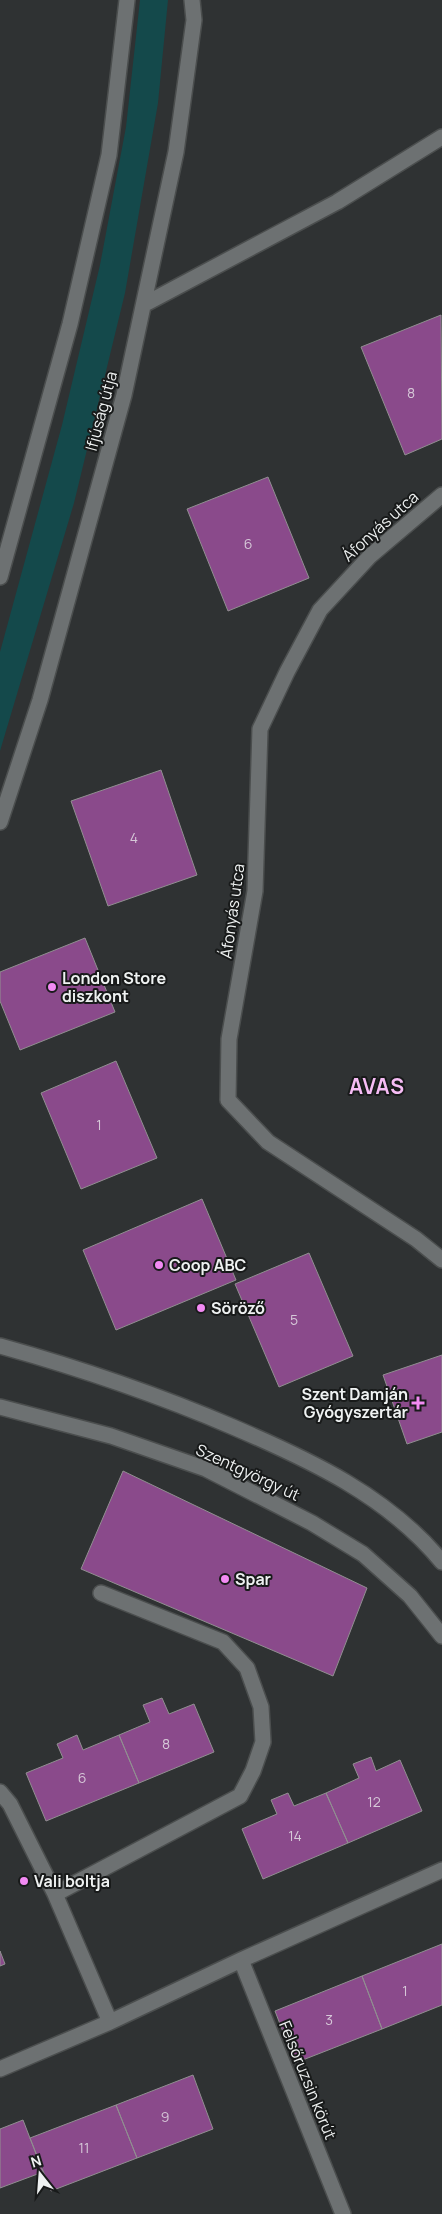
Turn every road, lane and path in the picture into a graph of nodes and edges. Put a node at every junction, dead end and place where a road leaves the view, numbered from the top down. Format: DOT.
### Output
graph roads {
  1 [pos="127,0"];
  2 [pos="192,0"];
  3 [pos="442,137"];
  4 [pos="145,304"];
  5 [pos="442,495"];
  6 [pos="0,577"];
  7 [pos="0,822"];
  8 [pos="442,1260"];
  9 [pos="0,1346"];
  10 [pos="0,1407"];
  11 [pos="442,1562"];
  12 [pos="101,1593"];
  13 [pos="442,1636"];
  14 [pos="0,1792"];
  15 [pos="442,1870"];
  16 [pos="55,1894"];
  17 [pos="241,1960"];
  18 [pos="110,2022"];
  19 [pos="0,2069"];
  20 [pos="343,2214"];
  1 -- 6 [label="street"];
  2 -- 4 [label="street, Ifjúság útja"];
  3 -- 4 [label="street"];
  4 -- 7 [label="street, Ifjúság útja"];
  5 -- 8 [label="street, Áfonyás utca"];
  9 -- 11 [label="street"];
  10 -- 13 [label="street, Szentgyörgy út"];
  12 -- 16 [label="street"];
  14 -- 16 [label="street"];
  15 -- 17 [label="street"];
  16 -- 18 [label="street"];
  17 -- 18 [label="street"];
  17 -- 20 [label="street, Felsőruzsin körút"];
  18 -- 19 [label="street"];
}
